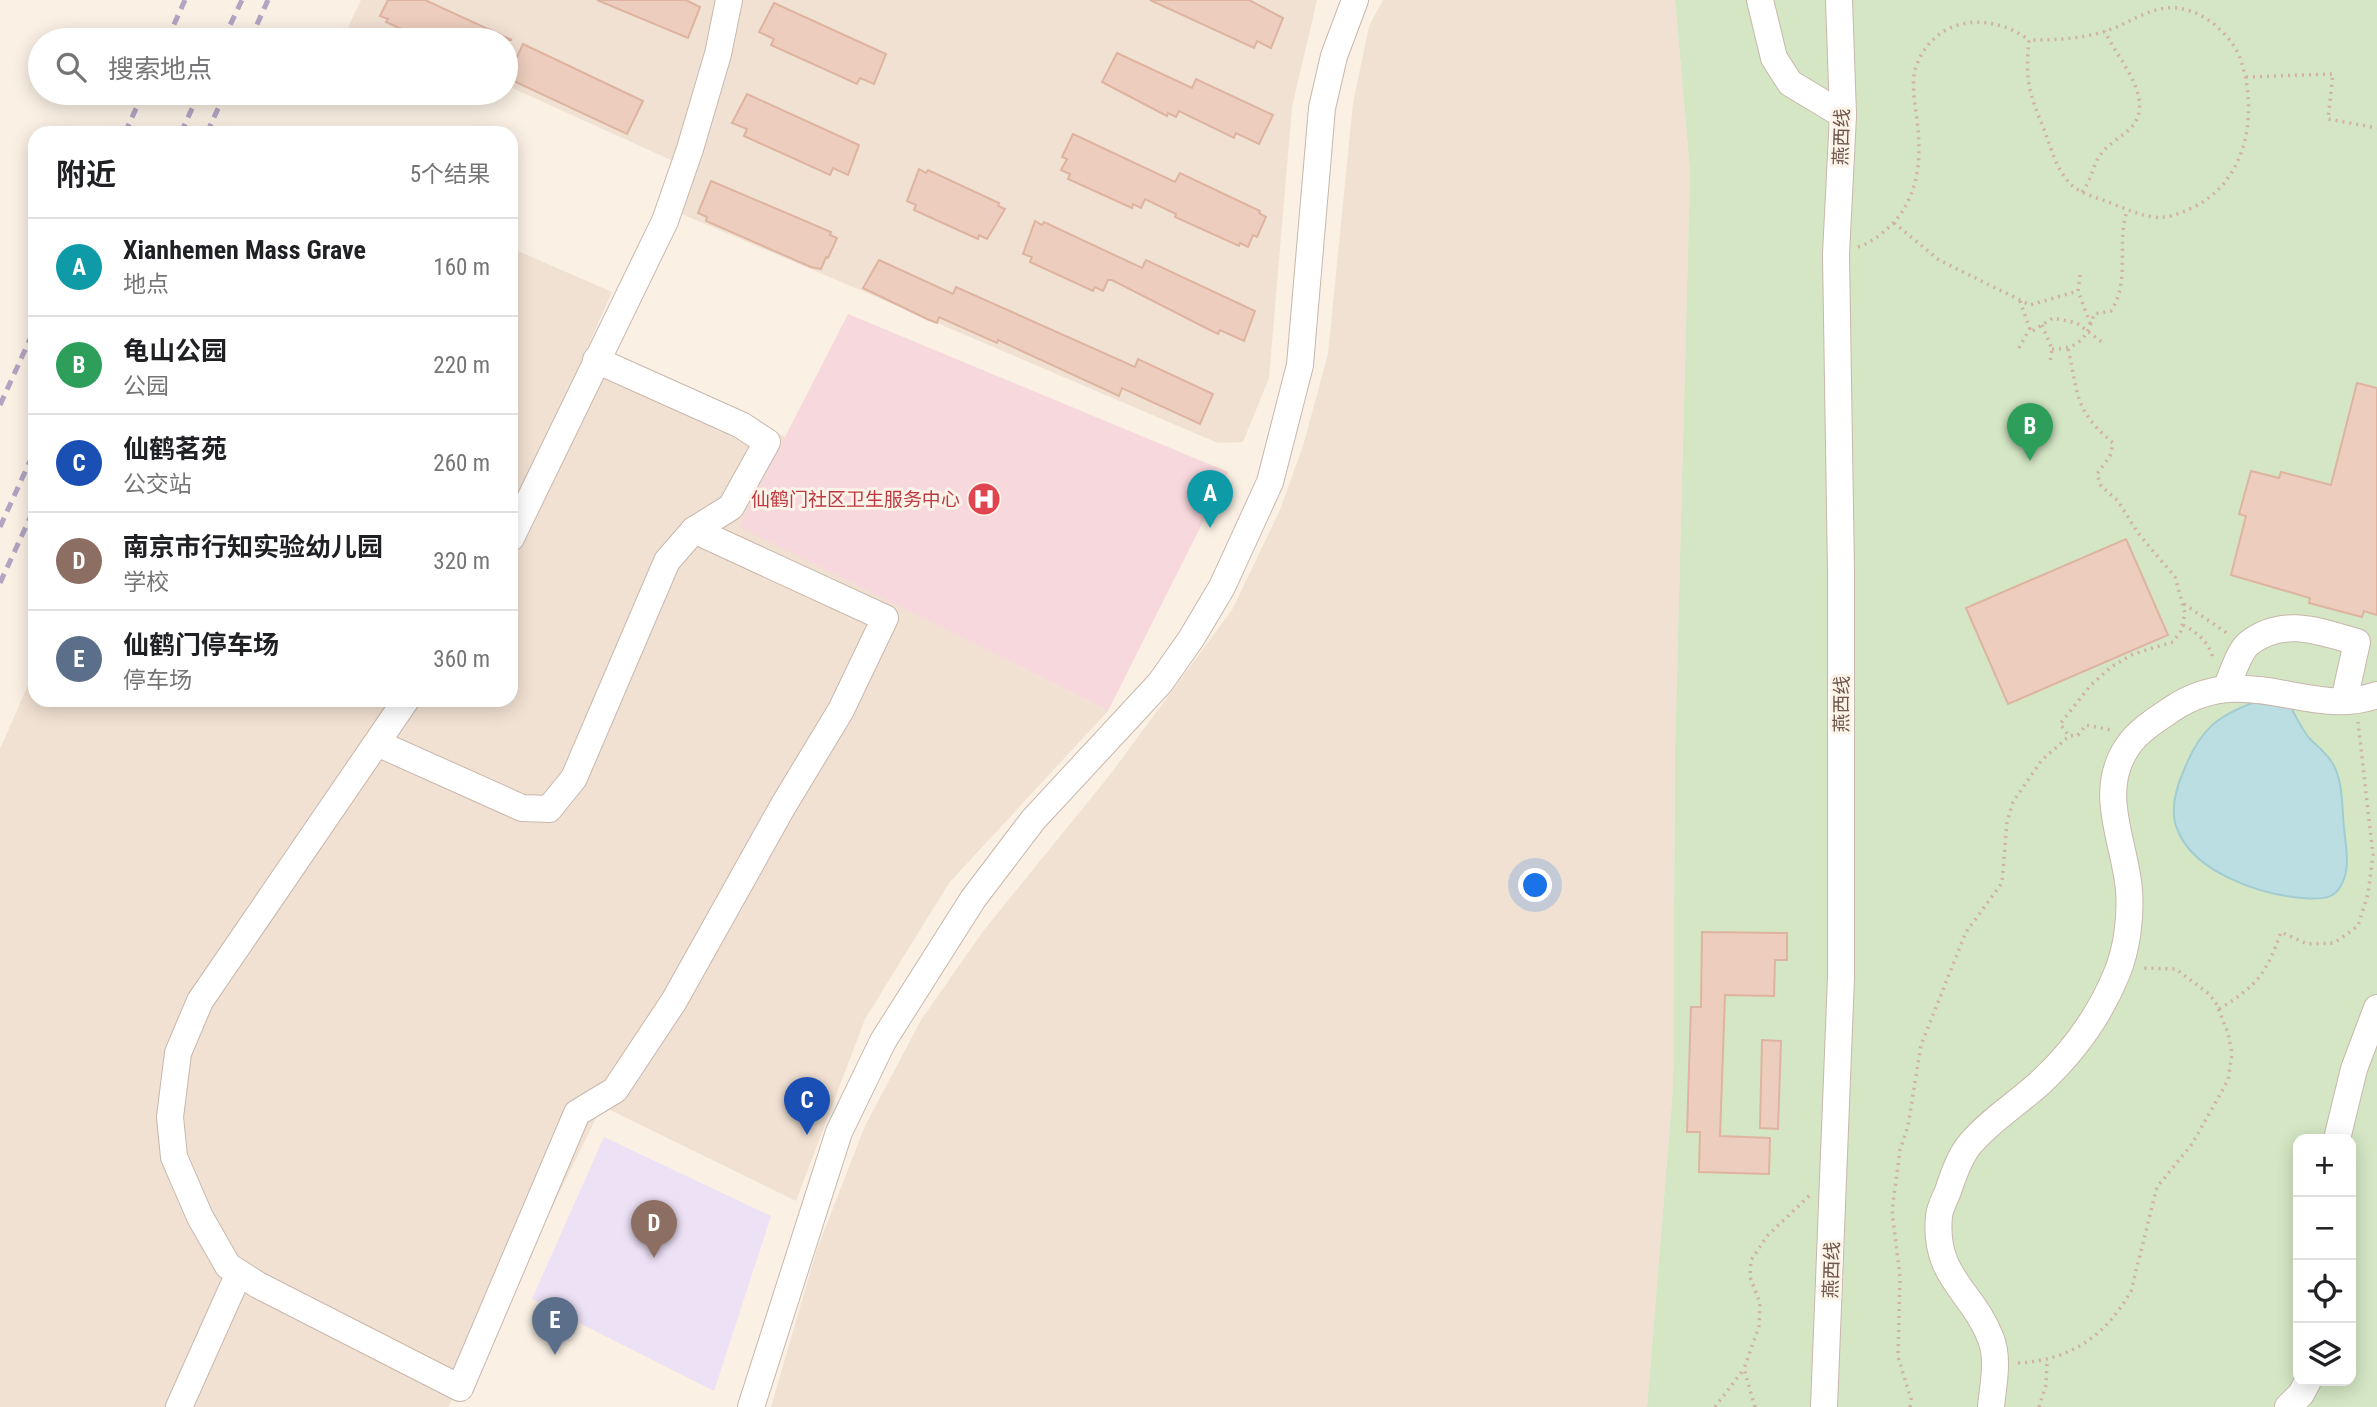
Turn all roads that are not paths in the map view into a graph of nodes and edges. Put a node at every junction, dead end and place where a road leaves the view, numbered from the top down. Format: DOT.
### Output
graph roads {
  1 [pos="729,0"];
  2 [pos="1355,0"];
  3 [pos="1760,0"];
  4 [pos="1839,0"];
  5 [pos="1843,115"];
  6 [pos="596,360"];
  7 [pos="518,523"];
  8 [pos="694,530"];
  9 [pos="2228,684"];
  10 [pos="2359,700"];
  11 [pos="402,707"];
  12 [pos="377,743"];
  13 [pos="2377,1009"];
  14 [pos="2338,1134"];
  15 [pos="239,1273"];
  16 [pos="2305,1386"];
  17 [pos="179,1407"];
  18 [pos="751,1407"];
  19 [pos="1824,1407"];
  20 [pos="1991,1407"];
  21 [pos="2288,1407"];
  1 -- 6 [label="street"];
  2 -- 18 [label="street"];
  3 -- 5 [label="street"];
  4 -- 5 [label="street, 燕西线"];
  5 -- 19 [label="street, 燕西线"];
  6 -- 7 [label="street"];
  6 -- 8 [label="street"];
  8 -- 12 [label="street"];
  8 -- 15 [label="street"];
  9 -- 10 [label="street"];
  9 -- 10 [label="street"];
  9 -- 20 [label="street"];
  11 -- 12 [label="street"];
  12 -- 15 [label="street"];
  13 -- 14 [label="street"];
  15 -- 17 [label="street"];
  16 -- 21 [label="street"];
}
